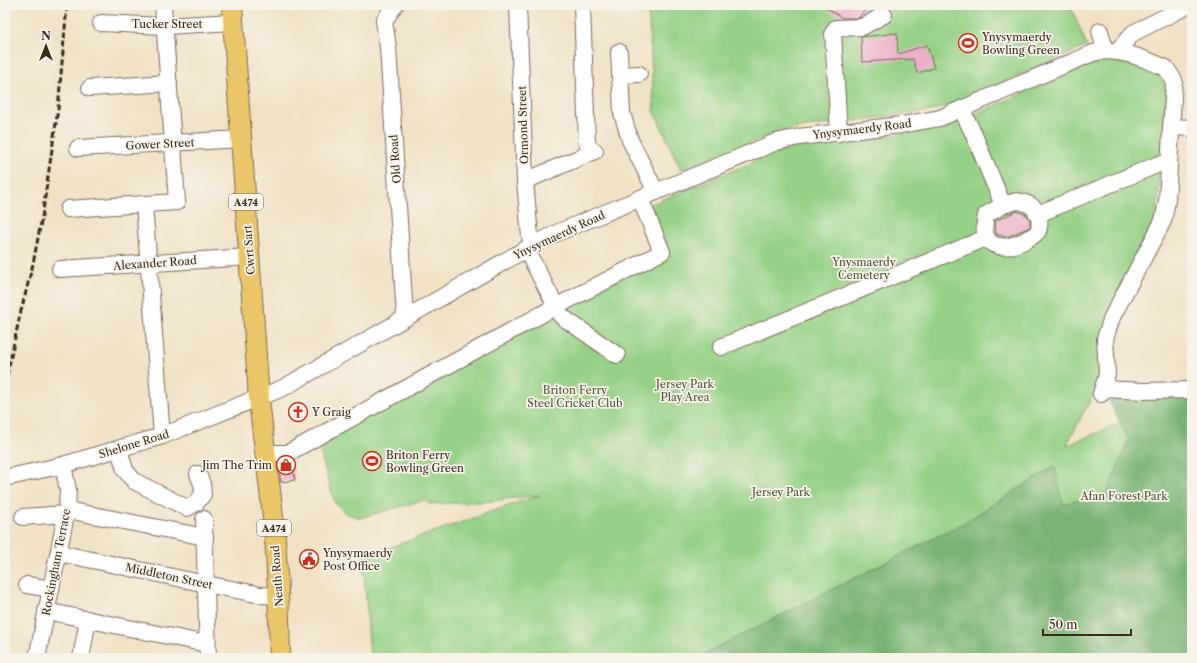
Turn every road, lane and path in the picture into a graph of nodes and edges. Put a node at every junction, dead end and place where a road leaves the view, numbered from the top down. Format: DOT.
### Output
graph roads {
  1 [pos="163,5"];
  2 [pos="395,5"];
  3 [pos="518,5"];
  4 [pos="582,5"];
  5 [pos="1189,5"];
  6 [pos="232,14"];
  7 [pos="884,15"];
  8 [pos="101,23"];
  9 [pos="164,26"];
  10 [pos="1100,31"];
  11 [pos="1111,51"];
  12 [pos="619,52"];
  13 [pos="639,74"];
  14 [pos="620,75"];
  15 [pos="169,83"];
  16 [pos="90,88"];
  17 [pos="962,110"];
  18 [pos="1171,126"];
  19 [pos="1192,128"];
  20 [pos="839,133"];
  21 [pos="242,139"];
  22 [pos="173,143"];
  23 [pos="78,148"];
  24 [pos="1158,164"];
  25 [pos="526,181"];
  26 [pos="656,192"];
  27 [pos="640,198"];
  28 [pos="144,204"];
  29 [pos="1003,205"];
  30 [pos="68,209"];
  31 [pos="1038,214"];
  32 [pos="986,238"];
  33 [pos="529,247"];
  34 [pos="249,257"];
  35 [pos="148,264"];
  36 [pos="60,270"];
  37 [pos="555,307"];
  38 [pos="405,317"];
  39 [pos="721,347"];
  40 [pos="617,355"];
  41 [pos="1192,390"];
  42 [pos="259,399"];
  43 [pos="162,436"];
  44 [pos="119,449"];
  45 [pos="264,453"];
  46 [pos="62,465"];
  47 [pos="198,474"];
  48 [pos="13,476"];
  49 [pos="67,512"];
  50 [pos="23,516"];
  51 [pos="204,519"];
  52 [pos="205,537"];
  53 [pos="59,553"];
  54 [pos="206,584"];
  55 [pos="27,585"];
  56 [pos="51,589"];
  57 [pos="279,596"];
  58 [pos="46,611"];
  59 [pos="88,619"];
  60 [pos="207,651"];
  61 [pos="37,658"];
  62 [pos="81,658"];
  63 [pos="280,658"];
  1 -- 9 [label="street"];
  2 -- 38 [label="street, Old Road"];
  3 -- 25 [label="street, Ormond Street"];
  4 -- 25 [label="street"];
  5 -- 11 [label="street"];
  6 -- 9 [label="street, Tucker Street"];
  6 -- 21 [label="main road, Cwrt Sart / A474"];
  7 -- 20 [label="street"];
  8 -- 9 [label="street, Tucker Street"];
  9 -- 15 [label="street"];
  10 -- 11 [label="street"];
  11 -- 17 [label="street, Ynysymaerdy Road"];
  11 -- 18 [label="street"];
  12 -- 14 [label="street"];
  13 -- 14 [label="street"];
  14 -- 26 [label="street"];
  15 -- 16 [label="street"];
  15 -- 22 [label="street"];
  17 -- 20 [label="street, Ynysymaerdy Road"];
  17 -- 29 [label="street"];
  18 -- 19 [label="street"];
  18 -- 41 [label="street"];
  20 -- 26 [label="street, Ynysymaerdy Road"];
  21 -- 22 [label="street, Gower Street"];
  21 -- 34 [label="main road, Cwrt Sart / A474"];
  22 -- 23 [label="street, Gower Street"];
  22 -- 28 [label="street"];
  24 -- 31 [label="street"];
  25 -- 33 [label="street, Ormond Street"];
  26 -- 27 [label="street, Ynysymaerdy Road"];
  27 -- 33 [label="street, Ynysymaerdy Road"];
  27 -- 37 [label="street"];
  28 -- 30 [label="street"];
  28 -- 35 [label="street"];
  29 -- 31 [label="street"];
  29 -- 32 [label="street"];
  31 -- 32 [label="street"];
  32 -- 39 [label="street"];
  33 -- 37 [label="street, Ormond Street"];
  33 -- 38 [label="street, Ynysymaerdy Road"];
  34 -- 35 [label="street, Alexander Road"];
  34 -- 42 [label="main road, Cwrt Sart / A474"];
  35 -- 36 [label="street, Alexander Road"];
  35 -- 43 [label="street"];
  37 -- 40 [label="street, Ormond Street"];
  37 -- 45 [label="street"];
  38 -- 42 [label="street, Ynysymaerdy Road"];
  42 -- 43 [label="street, Shelone Road"];
  42 -- 45 [label="main road, Neath Road / A474"];
  43 -- 44 [label="street, Shelone Road"];
  44 -- 46 [label="street, Shelone Road"];
  44 -- 47 [label="street"];
  45 -- 57 [label="main road, Neath Road / A474"];
  46 -- 48 [label="street, Shelone Road"];
  46 -- 49 [label="street, Rockingham Terrace"];
  49 -- 50 [label="street"];
  49 -- 52 [label="street"];
  49 -- 53 [label="street, Rockingham Terrace"];
  51 -- 52 [label="street"];
  52 -- 54 [label="street"];
  53 -- 54 [label="street, Middleton Street"];
  53 -- 56 [label="street, Rockingham Terrace"];
  54 -- 57 [label="street, Middleton Street"];
  54 -- 60 [label="street"];
  55 -- 56 [label="street"];
  56 -- 58 [label="street, Rockingham Terrace"];
  57 -- 63 [label="main road, Neath Road / A474"];
  58 -- 59 [label="street"];
  58 -- 61 [label="street, Rockingham Terrace"];
  59 -- 60 [label="street"];
  59 -- 62 [label="street"];
}
